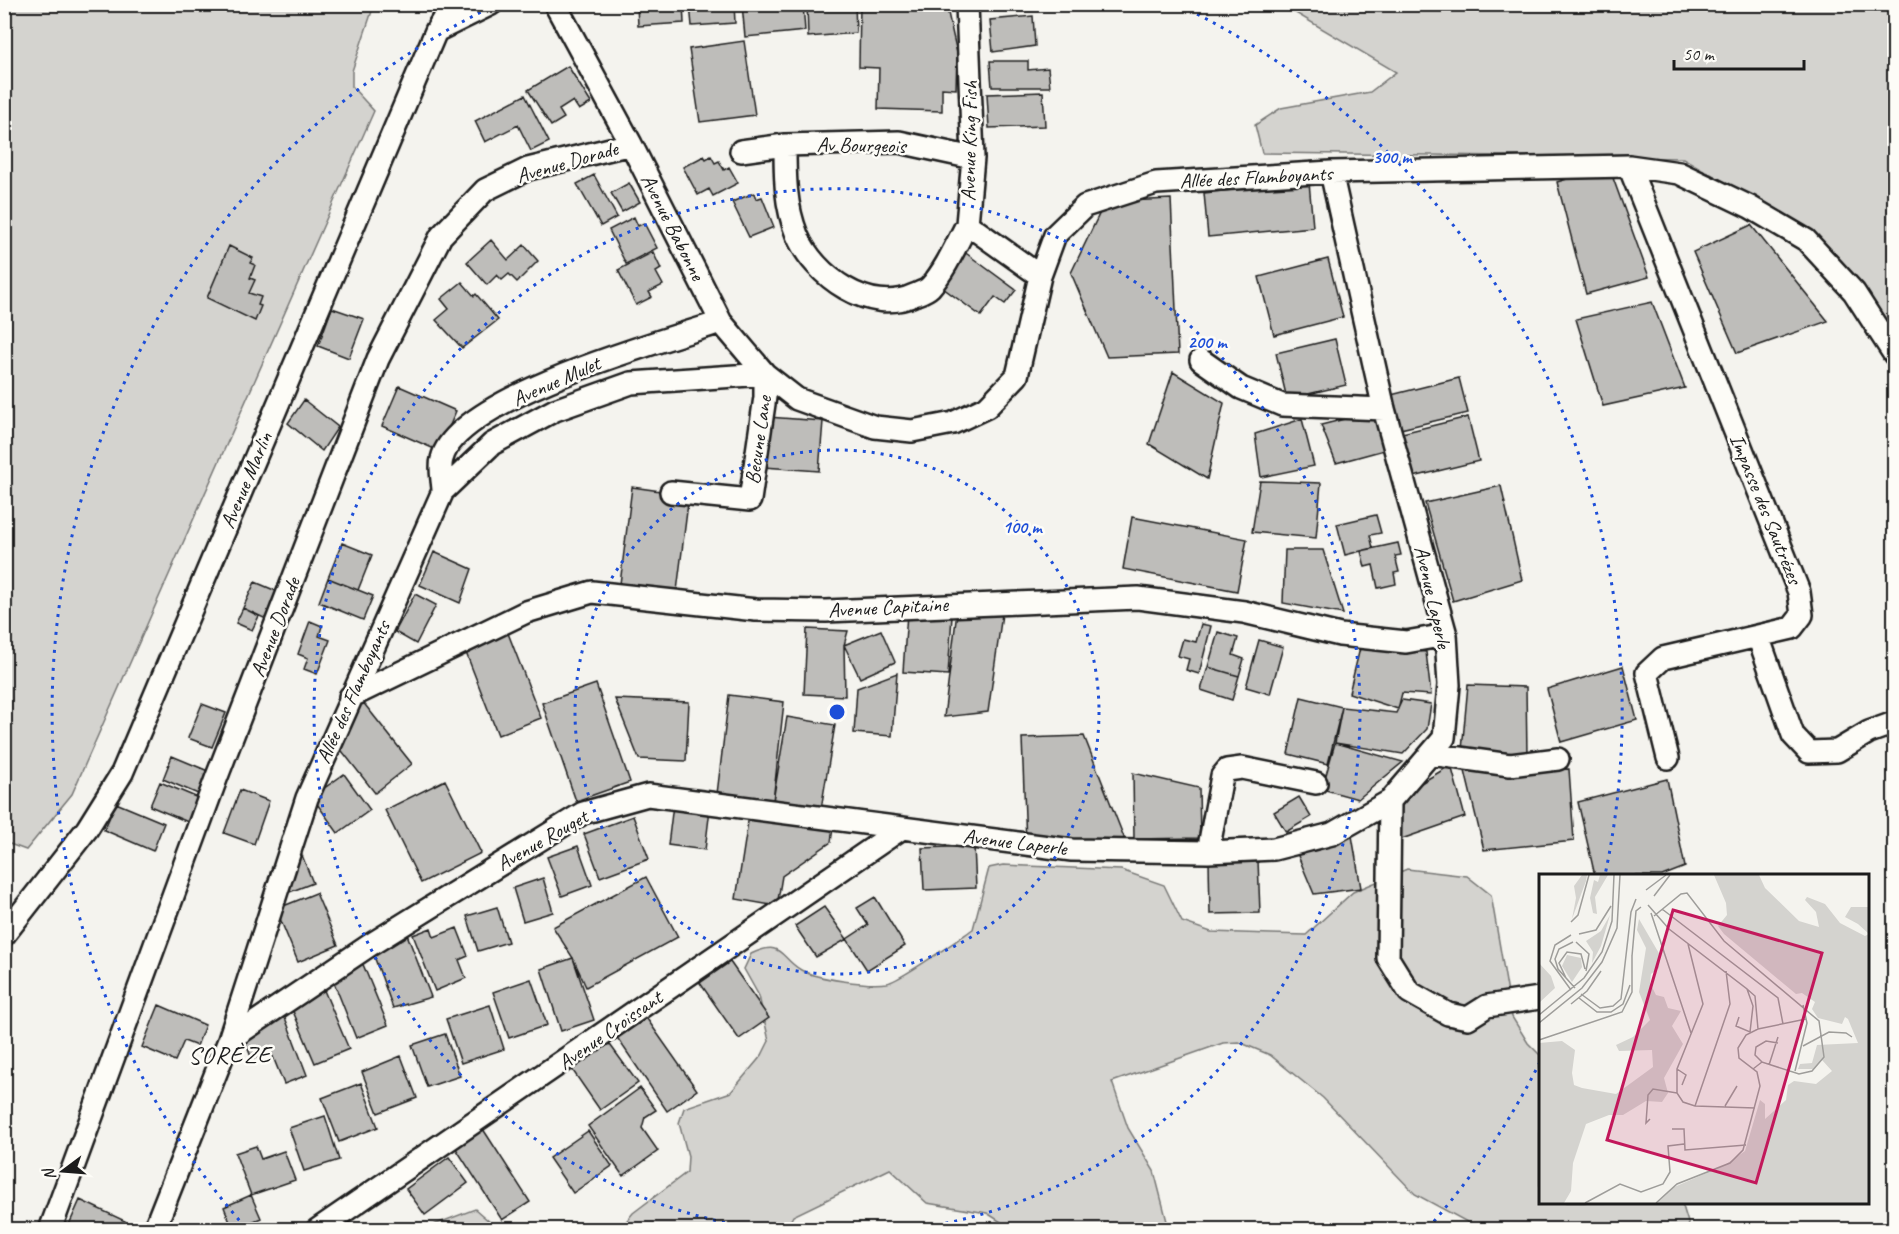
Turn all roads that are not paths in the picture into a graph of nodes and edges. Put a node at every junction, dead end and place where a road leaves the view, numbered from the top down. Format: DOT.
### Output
graph roads {
  1 [pos="452,4"];
  2 [pos="491,4"];
  3 [pos="555,4"];
  4 [pos="967,4"];
  5 [pos="436,31"];
  6 [pos="631,144"];
  7 [pos="785,145"];
  8 [pos="741,151"];
  9 [pos="973,158"];
  10 [pos="1629,166"];
  11 [pos="1330,172"];
  12 [pos="967,224"];
  13 [pos="1040,276"];
  14 [pos="721,322"];
  15 [pos="1894,354"];
  16 [pos="1201,360"];
  17 [pos="765,374"];
  18 [pos="797,399"];
  19 [pos="1384,409"];
  20 [pos="443,491"];
  21 [pos="671,492"];
  22 [pos="1446,634"];
  23 [pos="1758,636"];
  24 [pos="350,697"];
  25 [pos="1894,723"];
  26 [pos="1431,754"];
  27 [pos="1668,758"];
  28 [pos="1558,759"];
  29 [pos="1316,783"];
  30 [pos="1390,801"];
  31 [pos="902,828"];
  32 [pos="1208,852"];
  33 [pos="4,935"];
  34 [pos="1539,998"];
  35 [pos="229,1040"];
  36 [pos="50,1230"];
  37 [pos="154,1230"];
  38 [pos="316,1230"];
  1 -- 5 [label="street, Avenue Marlin"];
  2 -- 5 [label="street"];
  3 -- 6 [label="street, Avenue Babonne"];
  4 -- 9 [label="street, Avenue King Fish"];
  5 -- 33 [label="street, Avenue Marlin"];
  6 -- 14 [label="street, Avenue Babonne"];
  6 -- 36 [label="street, Avenue Dorade"];
  7 -- 8 [label="street, Av Bourgeois"];
  7 -- 9 [label="street, Av Bourgeois"];
  7 -- 12 [label="street"];
  9 -- 12 [label="street, Avenue King Fish"];
  10 -- 11 [label="street, Allée des Flamboyants"];
  10 -- 15 [label="street, Allée des Flamboyants"];
  10 -- 23 [label="street, Impasse des Sautrézes"];
  11 -- 13 [label="street, Allée des Flamboyants"];
  11 -- 19 [label="street, Avenue Laperle"];
  12 -- 13 [label="street, Avenue King Fish"];
  13 -- 18 [label="street, Allée des Flamboyants"];
  14 -- 17 [label="street, Avenue Babonne"];
  14 -- 20 [label="street, Avenue Mulet"];
  16 -- 19 [label="street"];
  17 -- 18 [label="street, Avenue Babonne"];
  17 -- 20 [label="street, Allée des Flamboyants"];
  17 -- 21 [label="street, Becune Lane"];
  19 -- 22 [label="street, Avenue Laperle"];
  20 -- 24 [label="street, Allée des Flamboyants"];
  22 -- 24 [label="street, Avenue Capitaine"];
  22 -- 26 [label="street, Avenue Laperle"];
  23 -- 25 [label="street"];
  23 -- 27 [label="street, Impasse des Sautrézes"];
  24 -- 35 [label="street, Allée des Flamboyants"];
  26 -- 28 [label="street"];
  26 -- 30 [label="street, Avenue Laperle"];
  29 -- 32 [label="street"];
  30 -- 32 [label="street, Avenue Laperle"];
  30 -- 34 [label="street"];
  31 -- 32 [label="street, Avenue Laperle"];
  31 -- 35 [label="street, Avenue Rouget"];
  31 -- 38 [label="street, Avenue Croissant"];
  35 -- 37 [label="street, Allée des Flamboyants"];
}
